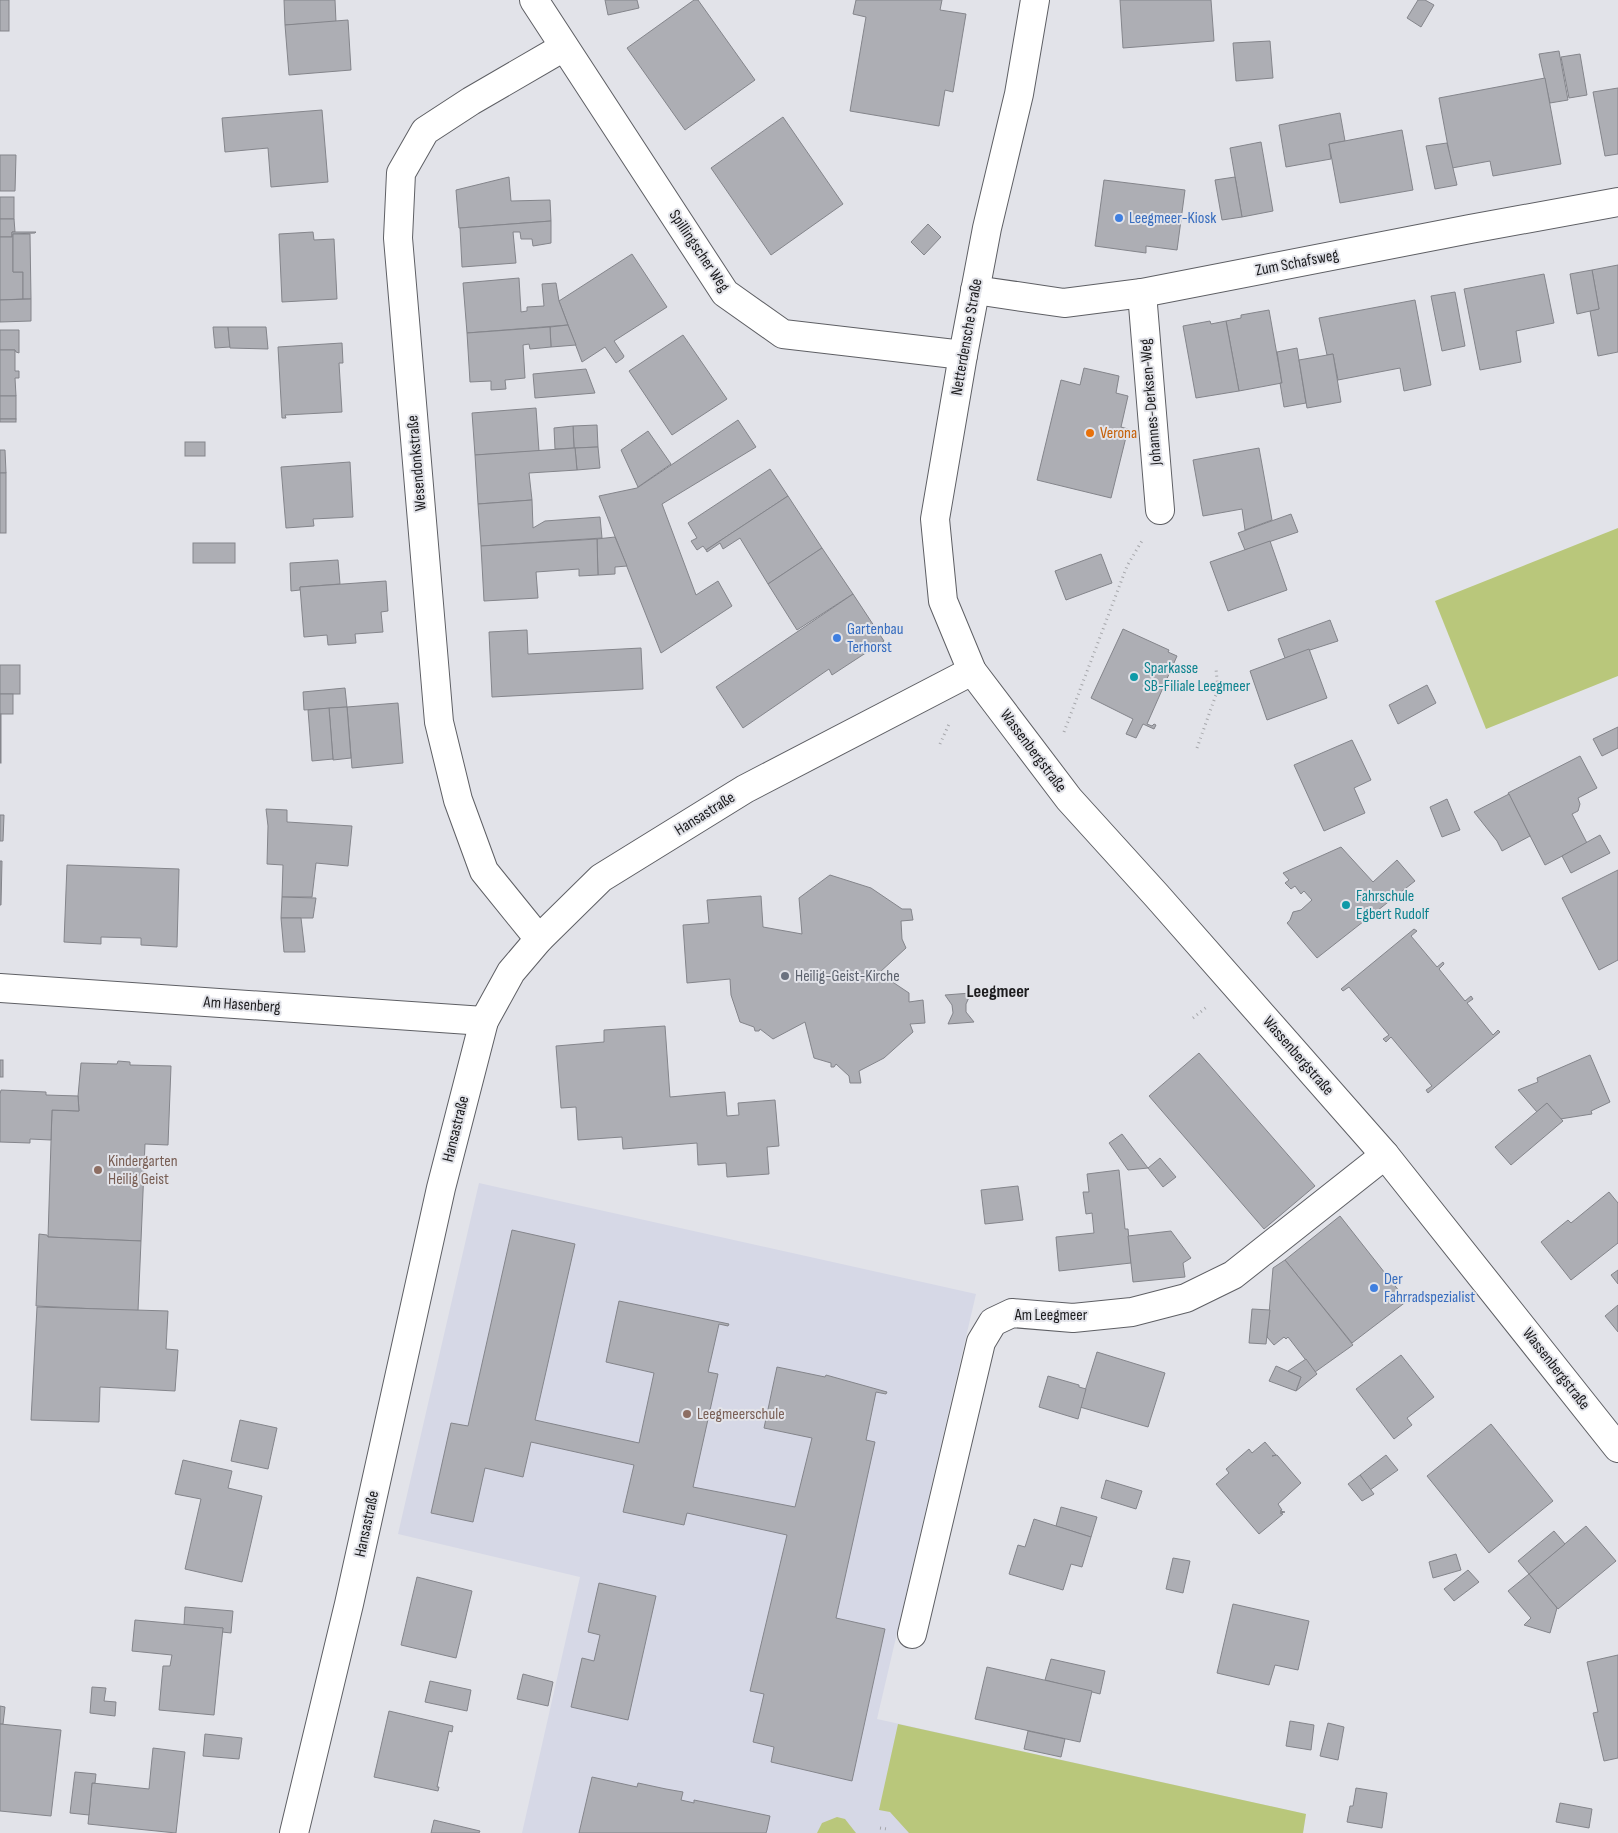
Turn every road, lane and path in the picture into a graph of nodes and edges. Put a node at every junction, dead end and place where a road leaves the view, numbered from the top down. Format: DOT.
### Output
graph roads {
  1 [pos="534,0"];
  2 [pos="1034,0"];
  3 [pos="564,47"];
  4 [pos="1618,202"];
  5 [pos="975,290"];
  6 [pos="1142,293"];
  7 [pos="963,355"];
  8 [pos="1160,510"];
  9 [pos="1216,669"];
  10 [pos="972,671"];
  11 [pos="1197,748"];
  12 [pos="1049,773"];
  13 [pos="539,939"];
  14 [pos="0,988"];
  15 [pos="484,1021"];
  16 [pos="1385,1155"];
  17 [pos="1618,1448"];
  18 [pos="912,1634"];
  19 [pos="880,1828"];
  20 [pos="887,1829"];
  21 [pos="294,1833"];
  1 -- 3 [label="street, Spillingscher Weg"];
  2 -- 5 [label="street, Netterdensche Straße"];
  3 -- 7 [label="street, Spillingscher Weg"];
  3 -- 13 [label="street, Wesendonkstraße"];
  4 -- 6 [label="street, Zum Schafsweg"];
  5 -- 6 [label="street, Zum Schafsweg"];
  5 -- 7 [label="street, Netterdensche Straße"];
  6 -- 8 [label="street, Johannes-Derksen-Weg"];
  7 -- 10 [label="street, Netterdensche Straße"];
  8 -- 12 [label="path"];
  9 -- 11 [label="path"];
  10 -- 12 [label="street, Wassenbergstraße"];
  10 -- 13 [label="street, Hansastraße"];
  12 -- 16 [label="street, Wassenbergstraße"];
  13 -- 15 [label="street, Hansastraße"];
  14 -- 15 [label="street, Am Hasenberg"];
  15 -- 21 [label="street, Hansastraße"];
  16 -- 17 [label="street, Wassenbergstraße"];
  16 -- 18 [label="street, Am Leegmeer"];
  19 -- 20 [label="path"];
}
